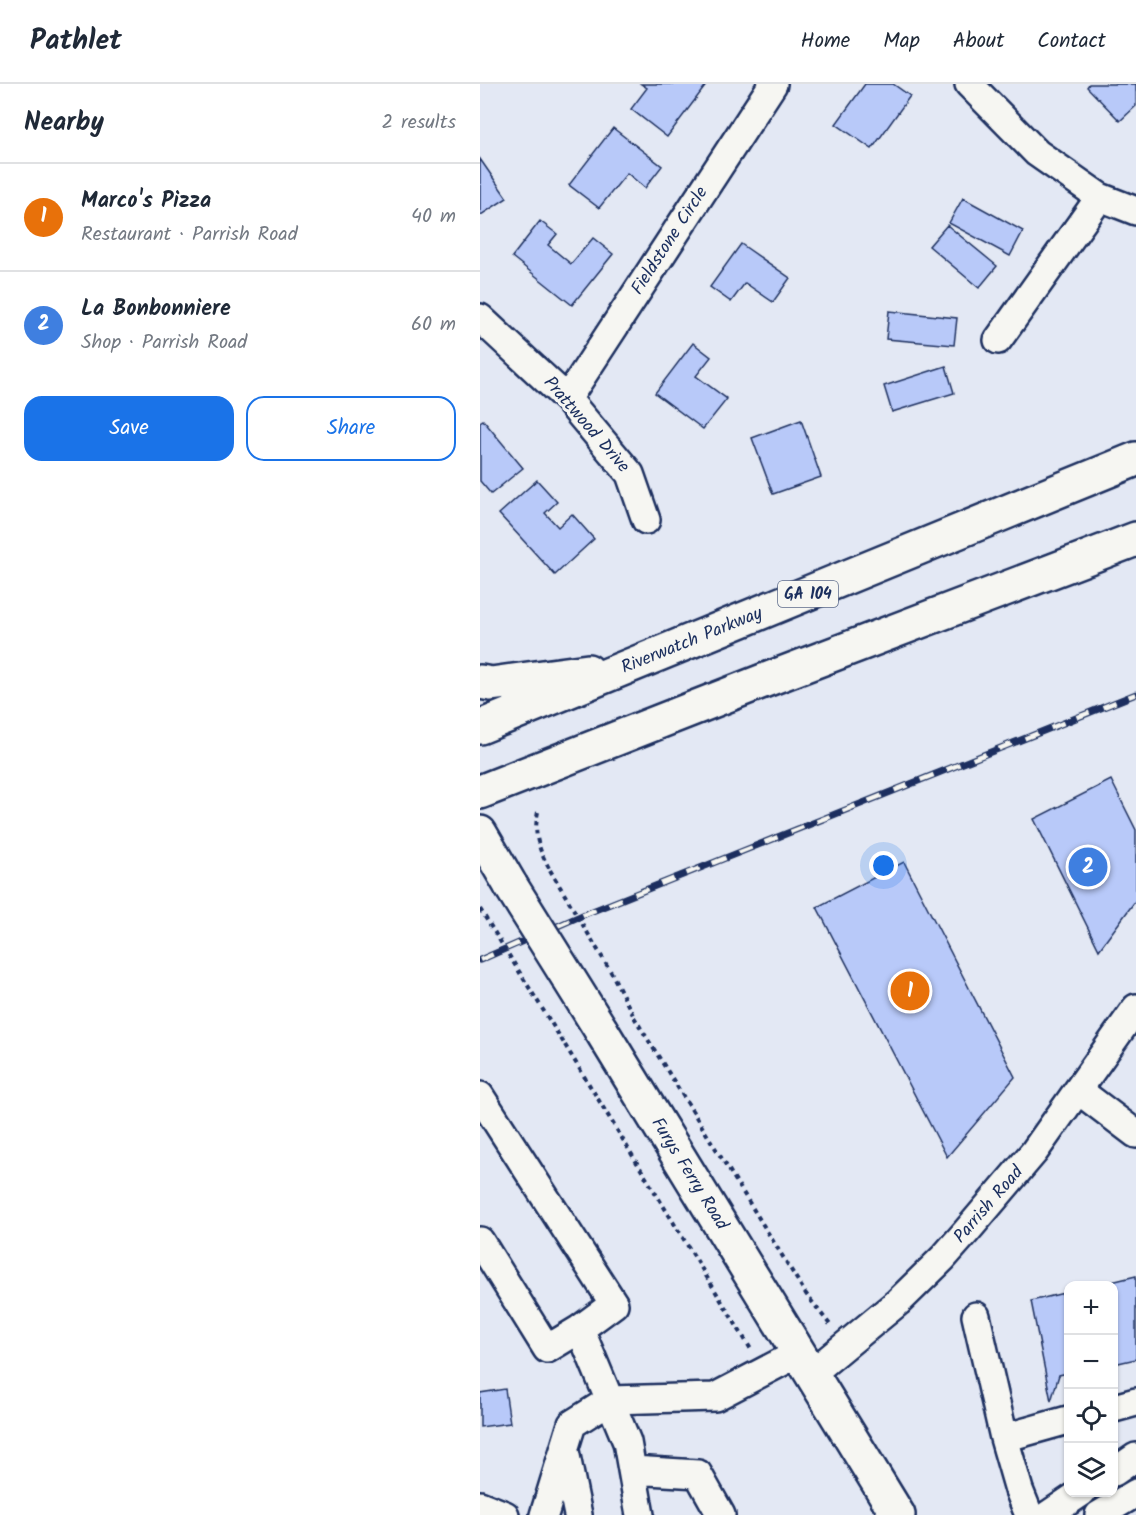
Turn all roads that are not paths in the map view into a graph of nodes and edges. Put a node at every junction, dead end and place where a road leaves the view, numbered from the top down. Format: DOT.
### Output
graph roads {
  1 [pos="773,84"];
  2 [pos="969,84"];
  3 [pos="1100,197"];
  4 [pos="1136,211"];
  5 [pos="480,318"];
  6 [pos="998,340"];
  7 [pos="567,399"];
  8 [pos="1136,459"];
  9 [pos="646,520"];
  10 [pos="1136,539"];
  11 [pos="635,664"];
  12 [pos="480,682"];
  13 [pos="480,727"];
  14 [pos="480,792"];
  15 [pos="480,832"];
  16 [pos="1136,1008"];
  17 [pos="1078,1090"];
  18 [pos="480,1096"];
  19 [pos="1136,1134"];
  20 [pos="480,1241"];
  21 [pos="976,1317"];
  22 [pos="580,1329"];
  23 [pos="806,1363"];
  24 [pos="610,1400"];
  25 [pos="1136,1402"];
  26 [pos="1118,1407"];
  27 [pos="1064,1421"];
  28 [pos="1004,1438"];
  29 [pos="564,1447"];
  30 [pos="1136,1457"];
  31 [pos="1118,1469"];
  32 [pos="632,1470"];
  33 [pos="1136,1493"];
  34 [pos="1075,1497"];
  35 [pos="544,1515"];
  36 [pos="578,1515"];
  37 [pos="640,1515"];
  38 [pos="721,1515"];
  39 [pos="898,1515"];
  40 [pos="1029,1515"];
  41 [pos="1048,1515"];
  42 [pos="1099,1515"];
  1 -- 7 [label="street, Fieldstone Circle"];
  2 -- 3 [label="street"];
  3 -- 4 [label="street"];
  3 -- 6 [label="street"];
  5 -- 7 [label="street, Prattwood Drive"];
  7 -- 9 [label="street, Prattwood Drive"];
  8 -- 11 [label="main road, Riverwatch Parkway / GA 104"];
  10 -- 14 [label="main road"];
  11 -- 12 [label="main road"];
  11 -- 13 [label="main road, Riverwatch Parkway / GA 104"];
  15 -- 23 [label="main road, Furys Ferry Road, bridge"];
  16 -- 17 [label="street, Parrish Road"];
  17 -- 19 [label="street"];
  17 -- 23 [label="street, Parrish Road"];
  18 -- 22 [label="street"];
  20 -- 22 [label="street"];
  21 -- 28 [label="street"];
  22 -- 24 [label="street"];
  23 -- 24 [label="street, Parrish Road"];
  23 -- 39 [label="main road, Furys Ferry Road"];
  24 -- 29 [label="street"];
  24 -- 32 [label="street"];
  25 -- 26 [label="street"];
  27 -- 28 [label="street"];
  28 -- 40 [label="street"];
  29 -- 35 [label="street"];
  29 -- 36 [label="street"];
  30 -- 31 [label="street"];
  32 -- 37 [label="street"];
  32 -- 38 [label="street"];
  33 -- 42 [label="street"];
  34 -- 41 [label="street"];
}
